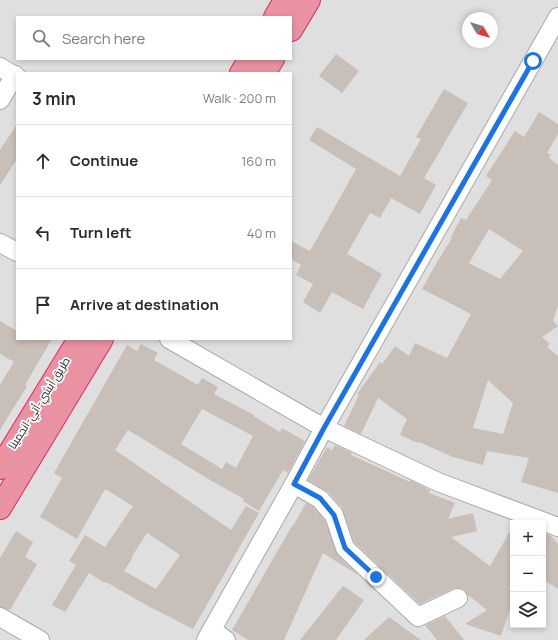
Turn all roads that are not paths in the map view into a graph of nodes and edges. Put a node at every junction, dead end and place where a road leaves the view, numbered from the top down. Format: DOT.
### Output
graph roads {
  1 [pos="285,0"];
  2 [pos="309,0"];
  3 [pos="276,16"];
  4 [pos="558,17"];
  5 [pos="292,28"];
  6 [pos="249,60"];
  7 [pos="272,60"];
  8 [pos="243,72"];
  9 [pos="265,72"];
  10 [pos="11,73"];
  11 [pos="0,100"];
  12 [pos="0,243"];
  13 [pos="16,251"];
  14 [pos="78,340"];
  15 [pos="101,340"];
  16 [pos="171,340"];
  17 [pos="324,428"];
  18 [pos="0,468"];
  19 [pos="294,484"];
  20 [pos="0,508"];
  21 [pos="558,527"];
  22 [pos="458,598"];
  23 [pos="0,617"];
  24 [pos="215,637"];
  25 [pos="40,640"];
  1 -- 3 [label="highway"];
  2 -- 5 [label="highway"];
  4 -- 17 [label="street"];
  6 -- 8 [label="highway"];
  7 -- 9 [label="highway"];
  10 -- 11 [label="street"];
  12 -- 13 [label="street"];
  14 -- 18 [label="highway, طريق أبشي-أتي-انجمينا"];
  15 -- 20 [label="highway"];
  16 -- 17 [label="street"];
  17 -- 19 [label="street"];
  17 -- 21 [label="street"];
  19 -- 22 [label="street"];
  19 -- 24 [label="street"];
  23 -- 25 [label="street"];
}
